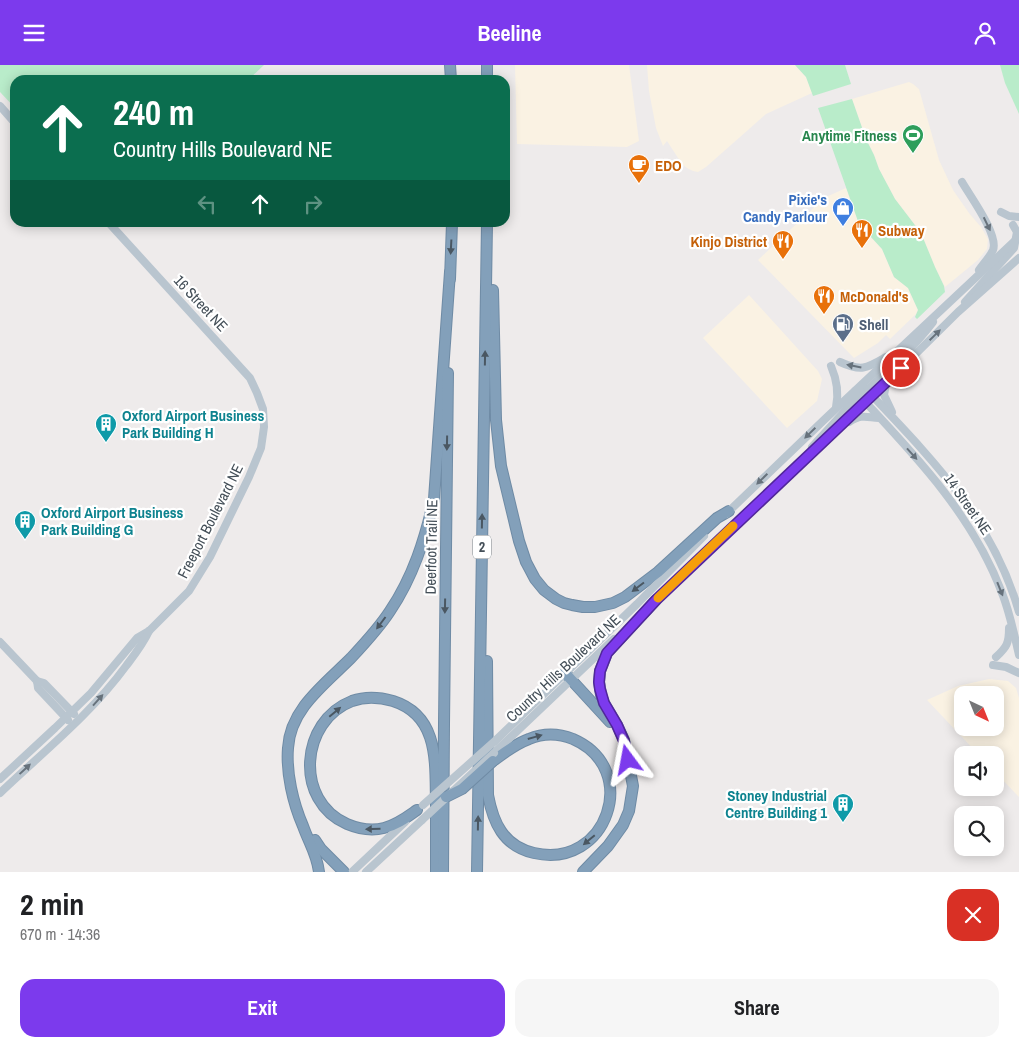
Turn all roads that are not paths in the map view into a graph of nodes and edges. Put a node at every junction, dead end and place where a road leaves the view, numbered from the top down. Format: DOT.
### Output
graph roads {
  1 [pos="0,106"];
  2 [pos="10,117"];
  3 [pos="962,182"];
  4 [pos="1001,212"];
  5 [pos="1019,217"];
  6 [pos="1013,225"];
  7 [pos="113,227"];
  8 [pos="452,227"];
  9 [pos="488,227"];
  10 [pos="488,227"];
  11 [pos="1018,238"];
  12 [pos="1019,258"];
  13 [pos="450,272"];
  14 [pos="972,281"];
  15 [pos="947,304"];
  16 [pos="958,312"];
  17 [pos="899,349"];
  18 [pos="840,362"];
  19 [pos="831,366"];
  20 [pos="887,381"];
  21 [pos="867,390"];
  22 [pos="857,393"];
  23 [pos="866,403"];
  24 [pos="836,408"];
  25 [pos="262,409"];
  26 [pos="879,418"];
  27 [pos="896,421"];
  28 [pos="831,435"];
  29 [pos="792,471"];
  30 [pos="729,511"];
  31 [pos="482,573"];
  32 [pos="656,600"];
  33 [pos="1019,612"];
  34 [pos="1009,616"];
  35 [pos="149,631"];
  36 [pos="0,642"];
  37 [pos="1019,655"];
  38 [pos="1019,673"];
  39 [pos="568,676"];
  40 [pos="37,681"];
  41 [pos="306,703"];
  42 [pos="72,712"];
  43 [pos="66,718"];
  44 [pos="79,719"];
  45 [pos="72,725"];
  46 [pos="625,747"];
  47 [pos="494,757"];
  48 [pos="0,779"];
  49 [pos="0,793"];
  50 [pos="446,797"];
  51 [pos="421,812"];
  52 [pos="319,872"];
  53 [pos="344,872"];
  54 [pos="352,872"];
  55 [pos="366,872"];
  56 [pos="436,872"];
  57 [pos="443,872"];
  58 [pos="477,872"];
  59 [pos="584,872"];
  1 -- 2 [label="main road"];
  3 -- 14 [label="main road, one-way"];
  4 -- 5 [label="main road"];
  6 -- 11 [label="main road"];
  7 -- 25 [label="main road, 16 Street NE"];
  8 -- 13 [label="highway, Deerfoot Trail NE, one-way"];
  30 -- 9 [label="highway, one-way"];
  31 -- 10 [label="highway, 2, one-way"];
  11 -- 14 [label="main road, Country Hills Boulevard NE"];
  11 -- 16 [label="main road"];
  12 -- 16 [label="main road, Country Hills Boulevard NE"];
  13 -- 41 [label="highway, one-way"];
  13 -- 57 [label="highway, Deerfoot Trail NE, one-way"];
  14 -- 15 [label="main road, Country Hills Boulevard NE"];
  15 -- 17 [label="main road, Country Hills Boulevard NE"];
  15 -- 21 [label="main road"];
  20 -- 16 [label="main road, Country Hills Boulevard NE, one-way"];
  17 -- 18 [label="main road, one-way"];
  17 -- 21 [label="main road, Country Hills Boulevard NE"];
  19 -- 24 [label="main road"];
  20 -- 21 [label="main road, Country Hills Boulevard NE"];
  20 -- 27 [label="main road"];
  21 -- 22 [label="main road, Country Hills Boulevard NE"];
  21 -- 23 [label="main road, Country Hills Boulevard NE"];
  21 -- 27 [label="main road, 14 Street NE"];
  22 -- 23 [label="main road, 14 Street NE"];
  22 -- 24 [label="main road, Country Hills Boulevard NE"];
  22 -- 29 [label="main road"];
  23 -- 26 [label="main road, 14 Street NE"];
  23 -- 28 [label="main road, Country Hills Boulevard NE"];
  24 -- 30 [label="main road, Country Hills Boulevard NE, one-way"];
  25 -- 35 [label="main road, Freeport Boulevard NE"];
  26 -- 28 [label="main road"];
  26 -- 34 [label="main road, 14 Street NE, one-way"];
  27 -- 33 [label="main road, 14 Street NE"];
  28 -- 29 [label="main road, Country Hills Boulevard NE"];
  29 -- 32 [label="main road, Country Hills Boulevard NE"];
  30 -- 39 [label="main road, Country Hills Boulevard NE"];
  47 -- 31 [label="highway, one-way"];
  58 -- 31 [label="highway, 2, one-way"];
  32 -- 39 [label="main road, Country Hills Boulevard NE"];
  32 -- 46 [label="highway"];
  34 -- 37 [label="main road, 14 Street NE"];
  34 -- 38 [label="main road"];
  35 -- 42 [label="main road, Freeport Boulevard NE"];
  44 -- 35 [label="main road, Freeport Boulevard NE, one-way"];
  36 -- 40 [label="main road"];
  39 -- 46 [label="highway"];
  39 -- 47 [label="main road, Country Hills Boulevard NE"];
  39 -- 51 [label="main road, Country Hills Boulevard NE, bridge"];
  40 -- 42 [label="main road"];
  40 -- 43 [label="main road"];
  41 -- 52 [label="highway"];
  41 -- 53 [label="highway"];
  42 -- 43 [label="main road, Freeport Boulevard NE"];
  42 -- 44 [label="main road"];
  43 -- 45 [label="main road"];
  43 -- 48 [label="main road, Freeport Boulevard NE"];
  44 -- 45 [label="main road, Freeport Boulevard NE"];
  49 -- 45 [label="main road, Freeport Boulevard NE, one-way"];
  46 -- 59 [label="highway"];
  47 -- 50 [label="highway, bridge"];
  50 -- 51 [label="main road, Country Hills Boulevard NE, bridge"];
  51 -- 54 [label="main road, Country Hills Boulevard NE"];
  51 -- 55 [label="main road, Country Hills Boulevard NE"];
  51 -- 56 [label="highway, one-way"];
}
